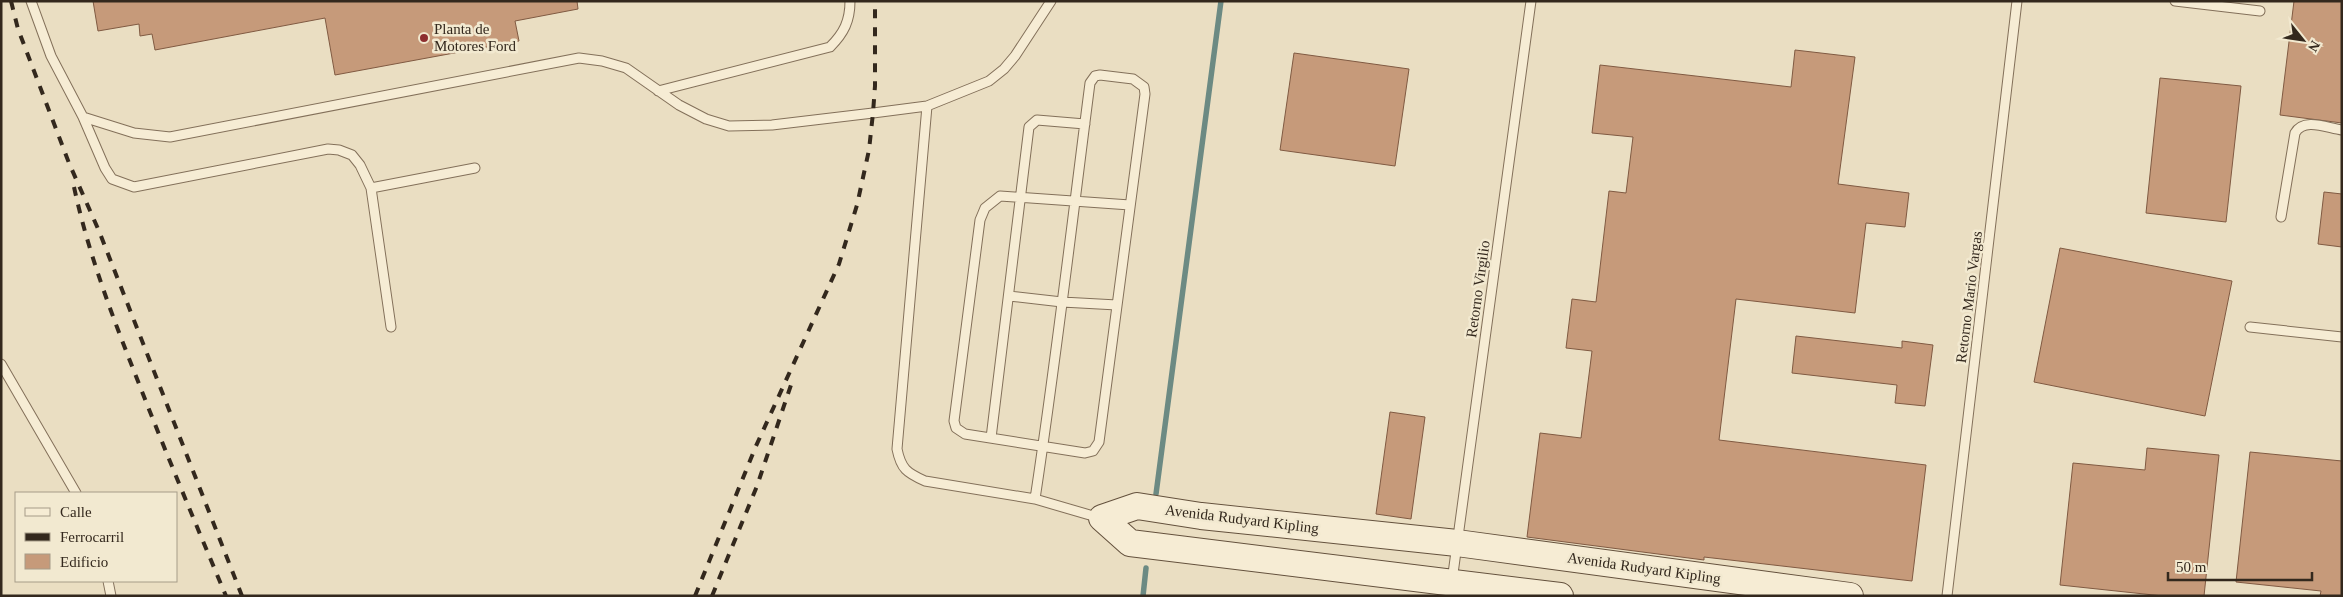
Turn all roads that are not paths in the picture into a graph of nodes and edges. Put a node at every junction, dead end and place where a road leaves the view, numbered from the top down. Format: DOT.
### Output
graph roads {
  1 [pos="31,1"];
  2 [pos="850,1"];
  3 [pos="1051,1"];
  4 [pos="1531,1"];
  5 [pos="2017,1"];
  6 [pos="2175,1"];
  7 [pos="2260,11"];
  8 [pos="658,91"];
  9 [pos="927,106"];
  10 [pos="83,117"];
  11 [pos="1085,124"];
  12 [pos="2342,130"];
  13 [pos="475,168"];
  14 [pos="371,188"];
  15 [pos="1021,197"];
  16 [pos="1075,200"];
  17 [pos="1130,205"];
  18 [pos="2281,217"];
  19 [pos="1009,296"];
  20 [pos="1062,302"];
  21 [pos="1116,305"];
  22 [pos="392,327"];
  23 [pos="2250,327"];
  24 [pos="2342,337"];
  25 [pos="1,364"];
  26 [pos="991,438"];
  27 [pos="1043,447"];
  28 [pos="75,492"];
  29 [pos="1035,499"];
  30 [pos="1201,516"];
  31 [pos="1102,518"];
  32 [pos="1457,543"];
  33 [pos="1196,553"];
  34 [pos="1452,581"];
  35 [pos="108,582"];
  36 [pos="112,596"];
  37 [pos="1560,596"];
  38 [pos="1850,596"];
  39 [pos="1947,596"];
  1 -- 10 [label="lane"];
  2 -- 8 [label="lane"];
  3 -- 9 [label="lane"];
  4 -- 32 [label="lane, Retorno Virgilio"];
  5 -- 39 [label="lane, Retorno Mario Vargas"];
  6 -- 7 [label="lane"];
  8 -- 9 [label="lane"];
  8 -- 10 [label="lane"];
  9 -- 29 [label="lane"];
  10 -- 14 [label="lane"];
  11 -- 15 [label="lane"];
  11 -- 16 [label="lane"];
  11 -- 17 [label="lane"];
  12 -- 18 [label="lane"];
  13 -- 14 [label="lane"];
  14 -- 22 [label="lane"];
  15 -- 16 [label="lane"];
  15 -- 19 [label="lane"];
  15 -- 26 [label="lane"];
  16 -- 17 [label="lane"];
  16 -- 20 [label="lane"];
  17 -- 21 [label="lane"];
  19 -- 20 [label="lane"];
  19 -- 26 [label="lane"];
  20 -- 21 [label="lane"];
  20 -- 27 [label="lane"];
  21 -- 27 [label="lane"];
  23 -- 24 [label="lane"];
  25 -- 28 [label="lane"];
  26 -- 27 [label="lane"];
  27 -- 29 [label="lane"];
  29 -- 31 [label="lane"];
  30 -- 31 [label="street, Avenida Rudyard Kipling"];
  30 -- 32 [label="street, Avenida Rudyard Kipling"];
  30 -- 33 [label="street"];
  31 -- 33 [label="street"];
  32 -- 34 [label="lane, Retorno Virgilio"];
  32 -- 38 [label="street, Avenida Rudyard Kipling"];
  33 -- 34 [label="street"];
  34 -- 37 [label="street"];
  35 -- 36 [label="lane"];
}
